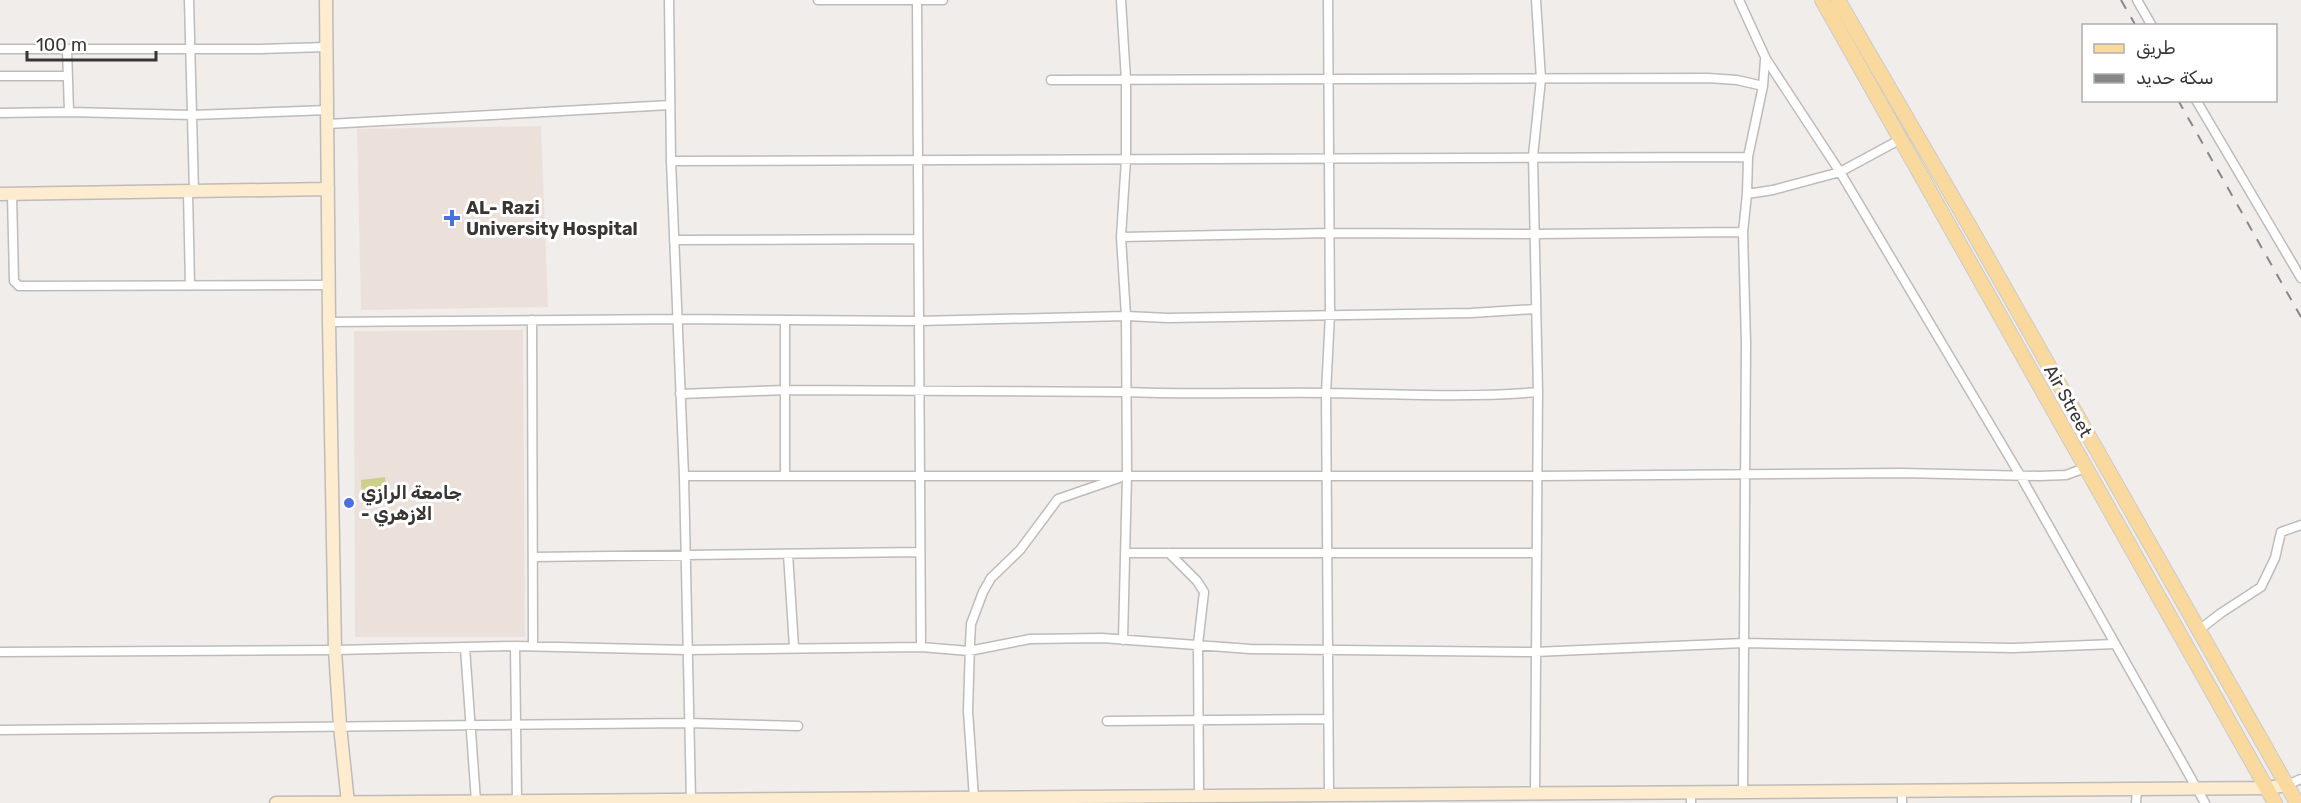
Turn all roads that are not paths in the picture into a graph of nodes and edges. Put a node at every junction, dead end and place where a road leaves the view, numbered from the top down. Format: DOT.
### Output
graph roads {
  1 [pos="189,0"];
  2 [pos="326,0"];
  3 [pos="669,0"];
  4 [pos="818,0"];
  5 [pos="917,0"];
  6 [pos="943,0"];
  7 [pos="1121,0"];
  8 [pos="1328,0"];
  9 [pos="1536,0"];
  10 [pos="1739,0"];
  11 [pos="1822,0"];
  12 [pos="1838,0"];
  13 [pos="2137,0"];
  14 [pos="2151,24"];
  15 [pos="327,47"];
  16 [pos="0,49"];
  17 [pos="67,49"];
  18 [pos="191,49"];
  19 [pos="1766,59"];
  20 [pos="0,76"];
  21 [pos="68,76"];
  22 [pos="1330,79"];
  23 [pos="1541,79"];
  24 [pos="1051,80"];
  25 [pos="1126,80"];
  26 [pos="1763,86"];
  27 [pos="2197,102"];
  28 [pos="670,105"];
  29 [pos="328,110"];
  30 [pos="69,112"];
  31 [pos="0,113"];
  32 [pos="192,115"];
  33 [pos="328,124"];
  34 [pos="1902,139"];
  35 [pos="1533,156"];
  36 [pos="1748,157"];
  37 [pos="1329,158"];
  38 [pos="1126,159"];
  39 [pos="918,160"];
  40 [pos="671,161"];
  41 [pos="1839,172"];
  42 [pos="328,189"];
  43 [pos="191,192"];
  44 [pos="6,194"];
  45 [pos="1747,194"];
  46 [pos="1743,232"];
  47 [pos="1330,233"];
  48 [pos="1534,234"];
  49 [pos="1121,237"];
  50 [pos="918,239"];
  51 [pos="674,240"];
  52 [pos="2299,267"];
  53 [pos="2301,278"];
  54 [pos="190,285"];
  55 [pos="328,285"];
  56 [pos="1535,309"];
  57 [pos="1330,314"];
  58 [pos="1126,316"];
  59 [pos="676,319"];
  60 [pos="532,320"];
  61 [pos="785,320"];
  62 [pos="919,321"];
  63 [pos="329,322"];
  64 [pos="785,390"];
  65 [pos="919,391"];
  66 [pos="1125,392"];
  67 [pos="1538,392"];
  68 [pos="1326,393"];
  69 [pos="680,394"];
  70 [pos="2085,468"];
  71 [pos="785,475"];
  72 [pos="1326,475"];
  73 [pos="1746,475"];
  74 [pos="2020,475"];
  75 [pos="684,476"];
  76 [pos="920,476"];
  77 [pos="1126,476"];
  78 [pos="1538,476"];
  79 [pos="2301,525"];
  80 [pos="920,552"];
  81 [pos="1125,553"];
  82 [pos="1169,553"];
  83 [pos="1537,553"];
  84 [pos="788,554"];
  85 [pos="1328,555"];
  86 [pos="685,556"];
  87 [pos="533,557"];
  88 [pos="2199,630"];
  89 [pos="1123,640"];
  90 [pos="1744,643"];
  91 [pos="1198,644"];
  92 [pos="2115,644"];
  93 [pos="515,646"];
  94 [pos="533,646"];
  95 [pos="921,647"];
  96 [pos="465,648"];
  97 [pos="794,648"];
  98 [pos="335,650"];
  99 [pos="687,650"];
  100 [pos="1328,650"];
  101 [pos="969,651"];
  102 [pos="0,652"];
  103 [pos="1534,652"];
  104 [pos="1328,719"];
  105 [pos="1107,721"];
  106 [pos="1199,722"];
  107 [pos="689,723"];
  108 [pos="472,725"];
  109 [pos="340,726"];
  110 [pos="515,726"];
  111 [pos="798,726"];
  112 [pos="0,730"];
  113 [pos="2301,779"];
  114 [pos="2288,785"];
  115 [pos="2196,787"];
  116 [pos="2267,788"];
  117 [pos="2137,789"];
  118 [pos="1743,792"];
  119 [pos="1535,794"];
  120 [pos="1329,795"];
  121 [pos="1199,796"];
  122 [pos="1902,797"];
  123 [pos="974,798"];
  124 [pos="1691,798"];
  125 [pos="1269,799"];
  126 [pos="1480,799"];
  127 [pos="690,800"];
  128 [pos="1042,800"];
  129 [pos="476,801"];
  130 [pos="517,801"];
  131 [pos="813,801"];
  132 [pos="582,802"];
  133 [pos="276,803"];
  134 [pos="348,803"];
  135 [pos="2136,803"];
  136 [pos="2205,803"];
  137 [pos="2275,803"];
  138 [pos="2297,803"];
  1 -- 18 [label="street"];
  2 -- 15 [label="street"];
  3 -- 28 [label="street"];
  4 -- 5 [label="street"];
  5 -- 6 [label="street"];
  5 -- 39 [label="street"];
  7 -- 25 [label="street"];
  8 -- 22 [label="street"];
  9 -- 23 [label="street"];
  10 -- 19 [label="street"];
  11 -- 34 [label="main road, Air Street"];
  12 -- 88 [label="main road, Air Street"];
  13 -- 14 [label="street"];
  15 -- 18 [label="street"];
  15 -- 29 [label="street"];
  16 -- 17 [label="street"];
  17 -- 18 [label="street"];
  17 -- 21 [label="street"];
  18 -- 32 [label="street"];
  19 -- 26 [label="street"];
  19 -- 41 [label="street"];
  20 -- 21 [label="street"];
  21 -- 30 [label="street"];
  22 -- 23 [label="street"];
  22 -- 25 [label="street"];
  22 -- 37 [label="street"];
  23 -- 26 [label="street"];
  23 -- 35 [label="street"];
  24 -- 25 [label="street"];
  25 -- 38 [label="street"];
  26 -- 36 [label="street"];
  27 -- 52 [label="street"];
  28 -- 33 [label="street"];
  28 -- 40 [label="street"];
  29 -- 32 [label="street"];
  29 -- 33 [label="street"];
  30 -- 31 [label="street"];
  30 -- 32 [label="street"];
  32 -- 43 [label="street"];
  33 -- 42 [label="street"];
  34 -- 41 [label="street"];
  34 -- 70 [label="main road, Air Street"];
  35 -- 36 [label="street"];
  35 -- 37 [label="street"];
  35 -- 48 [label="street"];
  36 -- 45 [label="street"];
  37 -- 38 [label="street"];
  37 -- 47 [label="street"];
  38 -- 39 [label="street"];
  38 -- 49 [label="street"];
  39 -- 40 [label="street"];
  39 -- 50 [label="street"];
  40 -- 51 [label="street"];
  41 -- 45 [label="street"];
  41 -- 74 [label="street"];
  42 -- 43 [label="street"];
  42 -- 55 [label="street"];
  43 -- 44 [label="street"];
  43 -- 54 [label="street"];
  44 -- 54 [label="street"];
  45 -- 46 [label="street"];
  46 -- 48 [label="street"];
  46 -- 73 [label="street"];
  47 -- 48 [label="street"];
  47 -- 49 [label="street"];
  47 -- 57 [label="street"];
  48 -- 56 [label="street"];
  49 -- 58 [label="street"];
  50 -- 51 [label="street"];
  50 -- 62 [label="street"];
  51 -- 59 [label="street"];
  52 -- 53 [label="street"];
  54 -- 55 [label="street"];
  55 -- 63 [label="street"];
  56 -- 57 [label="street"];
  56 -- 67 [label="street"];
  57 -- 58 [label="street"];
  57 -- 68 [label="street"];
  58 -- 62 [label="street"];
  58 -- 66 [label="street"];
  59 -- 60 [label="street"];
  59 -- 61 [label="street"];
  59 -- 69 [label="street"];
  60 -- 63 [label="street"];
  60 -- 87 [label="street"];
  61 -- 62 [label="street"];
  61 -- 64 [label="street"];
  62 -- 65 [label="street"];
  63 -- 98 [label="street"];
  64 -- 65 [label="street"];
  64 -- 69 [label="street"];
  64 -- 71 [label="street"];
  65 -- 66 [label="street"];
  65 -- 76 [label="street"];
  66 -- 68 [label="street"];
  66 -- 77 [label="street"];
  67 -- 68 [label="street"];
  67 -- 78 [label="street"];
  68 -- 72 [label="street"];
  69 -- 75 [label="street"];
  70 -- 74 [label="street"];
  70 -- 116 [label="main road, Air Street"];
  71 -- 75 [label="street"];
  71 -- 76 [label="street"];
  72 -- 77 [label="street"];
  72 -- 78 [label="street"];
  72 -- 85 [label="street"];
  73 -- 74 [label="street"];
  73 -- 78 [label="street"];
  73 -- 90 [label="street"];
  74 -- 92 [label="street"];
  75 -- 86 [label="street"];
  76 -- 77 [label="street"];
  76 -- 80 [label="street"];
  77 -- 81 [label="street"];
  77 -- 101 [label="street"];
  78 -- 83 [label="street"];
  79 -- 88 [label="street"];
  80 -- 84 [label="street"];
  80 -- 95 [label="street"];
  81 -- 82 [label="street"];
  81 -- 89 [label="street"];
  82 -- 85 [label="street"];
  82 -- 91 [label="street"];
  83 -- 85 [label="street"];
  83 -- 103 [label="street"];
  84 -- 86 [label="street"];
  84 -- 97 [label="street"];
  85 -- 100 [label="street"];
  86 -- 87 [label="street"];
  86 -- 99 [label="street"];
  87 -- 94 [label="street"];
  88 -- 114 [label="main road, Air Street"];
  89 -- 91 [label="street"];
  89 -- 101 [label="street"];
  90 -- 92 [label="street"];
  90 -- 103 [label="street"];
  90 -- 118 [label="street"];
  91 -- 100 [label="street"];
  91 -- 106 [label="street"];
  92 -- 115 [label="street"];
  93 -- 94 [label="street"];
  93 -- 96 [label="street"];
  93 -- 110 [label="street"];
  94 -- 99 [label="street"];
  95 -- 97 [label="street"];
  95 -- 101 [label="street"];
  96 -- 98 [label="street"];
  96 -- 108 [label="street"];
  97 -- 99 [label="street"];
  98 -- 102 [label="street"];
  98 -- 109 [label="street"];
  99 -- 107 [label="street"];
  100 -- 103 [label="street"];
  100 -- 104 [label="street"];
  101 -- 123 [label="street"];
  103 -- 119 [label="street"];
  104 -- 106 [label="street"];
  104 -- 120 [label="street"];
  105 -- 106 [label="street"];
  106 -- 121 [label="street"];
  107 -- 110 [label="street"];
  107 -- 111 [label="street"];
  107 -- 127 [label="street"];
  108 -- 109 [label="street"];
  108 -- 110 [label="street"];
  108 -- 129 [label="street"];
  109 -- 112 [label="street"];
  109 -- 134 [label="street"];
  110 -- 130 [label="street"];
  113 -- 114 [label="street"];
  114 -- 116 [label="street"];
  114 -- 138 [label="main road, Air Street"];
  115 -- 116 [label="street"];
  115 -- 117 [label="street"];
  115 -- 136 [label="street"];
  116 -- 137 [label="main road, Air Street"];
  117 -- 122 [label="street"];
  117 -- 135 [label="street"];
  118 -- 122 [label="street"];
  118 -- 124 [label="street"];
  119 -- 124 [label="street"];
  119 -- 126 [label="street"];
  120 -- 125 [label="street"];
  120 -- 126 [label="street"];
  121 -- 125 [label="street"];
  121 -- 128 [label="street"];
  123 -- 128 [label="street"];
  123 -- 131 [label="street"];
  127 -- 131 [label="street"];
  127 -- 132 [label="street"];
  129 -- 130 [label="street"];
  129 -- 134 [label="street"];
  130 -- 132 [label="street"];
  133 -- 134 [label="street"];
}
